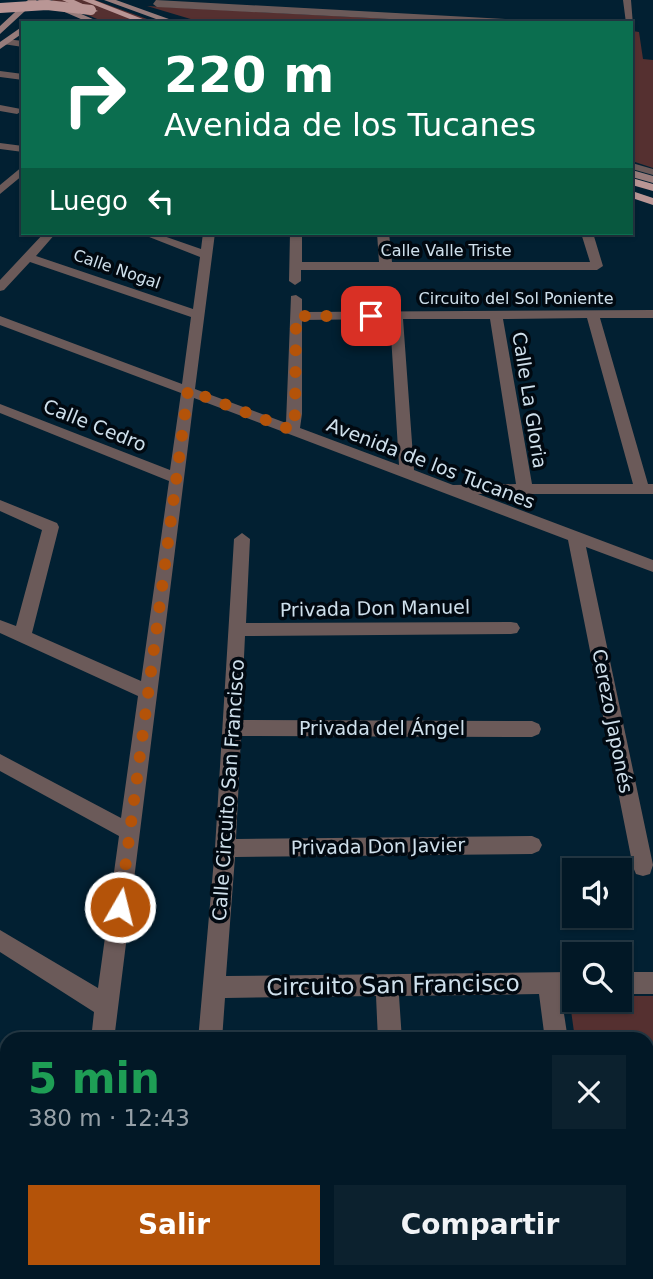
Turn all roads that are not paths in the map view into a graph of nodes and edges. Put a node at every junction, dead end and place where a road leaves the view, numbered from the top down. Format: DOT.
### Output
graph roads {
  1 [pos="11,0"];
  2 [pos="41,0"];
  3 [pos="66,0"];
  4 [pos="86,0"];
  5 [pos="108,0"];
  6 [pos="160,0"];
  7 [pos="627,0"];
  8 [pos="29,1"];
  9 [pos="0,10"];
  10 [pos="91,10"];
  11 [pos="73,21"];
  12 [pos="94,21"];
  13 [pos="121,21"];
  14 [pos="144,21"];
  15 [pos="170,21"];
  16 [pos="499,21"];
  17 [pos="630,21"];
  18 [pos="8,24"];
  19 [pos="21,30"];
  20 [pos="0,31"];
  21 [pos="3,44"];
  22 [pos="21,44"];
  23 [pos="0,74"];
  24 [pos="21,77"];
  25 [pos="0,108"];
  26 [pos="17,111"];
  27 [pos="0,146"];
  28 [pos="21,149"];
  29 [pos="633,166"];
  30 [pos="21,171"];
  31 [pos="633,173"];
  32 [pos="653,173"];
  33 [pos="653,180"];
  34 [pos="633,181"];
  35 [pos="653,188"];
  36 [pos="0,191"];
  37 [pos="633,194"];
  38 [pos="653,202"];
  39 [pos="48,235"];
  40 [pos="151,235"];
  41 [pos="209,235"];
  42 [pos="296,235"];
  43 [pos="383,235"];
  44 [pos="588,235"];
  45 [pos="206,254"];
  46 [pos="27,257"];
  47 [pos="295,266"];
  48 [pos="386,267"];
  49 [pos="295,281"];
  50 [pos="0,287"];
  51 [pos="296,299"];
  52 [pos="196,314"];
  53 [pos="653,314"];
  54 [pos="593,315"];
  55 [pos="296,316"];
  56 [pos="396,316"];
  57 [pos="496,317"];
  58 [pos="0,320"];
  59 [pos="188,390"];
  60 [pos="0,408"];
  61 [pos="292,430"];
  62 [pos="407,474"];
  63 [pos="176,478"];
  64 [pos="445,489"];
  65 [pos="647,489"];
  66 [pos="525,490"];
  67 [pos="0,505"];
  68 [pos="576,538"];
  69 [pos="242,539"];
  70 [pos="653,566"];
  71 [pos="0,626"];
  72 [pos="511,628"];
  73 [pos="238,630"];
  74 [pos="22,637"];
  75 [pos="149,693"];
  76 [pos="232,728"];
  77 [pos="532,729"];
  78 [pos="0,762"];
  79 [pos="131,833"];
  80 [pos="532,845"];
  81 [pos="225,848"];
  82 [pos="643,867"];
  83 [pos="0,940"];
  84 [pos="653,982"];
  85 [pos="548,983"];
  86 [pos="562,983"];
  87 [pos="632,983"];
  88 [pos="387,984"];
  89 [pos="213,987"];
  90 [pos="106,1006"];
  91 [pos="103,1032"];
  92 [pos="210,1032"];
  93 [pos="390,1032"];
  94 [pos="556,1032"];
  1 -- 9 [label="main road"];
  2 -- 12 [label="main road"];
  3 -- 10 [label="main road, bridge"];
  4 -- 14 [label="main road"];
  5 -- 15 [label="main road"];
  6 -- 16 [label="street"];
  7 -- 17 [label="street"];
  8 -- 11 [label="main road"];
  8 -- 18 [label="main road"];
  9 -- 10 [label="main road, bridge"];
  9 -- 18 [label="main road"];
  10 -- 13 [label="main road"];
  18 -- 20 [label="main road"];
  19 -- 21 [label="main road"];
  21 -- 22 [label="street"];
  23 -- 24 [label="street"];
  25 -- 26 [label="street"];
  27 -- 28 [label="street"];
  29 -- 32 [label="street"];
  30 -- 36 [label="street"];
  31 -- 33 [label="main road"];
  34 -- 35 [label="main road"];
  37 -- 38 [label="main road"];
  39 -- 46 [label="street"];
  40 -- 45 [label="street"];
  41 -- 45 [label="street"];
  42 -- 47 [label="street"];
  43 -- 48 [label="street"];
  44 -- 48 [label="street, Calle Valle Triste"];
  45 -- 52 [label="street"];
  46 -- 50 [label="street"];
  46 -- 52 [label="street, Calle Nogal"];
  47 -- 48 [label="street, Calle Valle Triste"];
  47 -- 49 [label="street"];
  51 -- 55 [label="street"];
  52 -- 59 [label="street"];
  53 -- 54 [label="street, Circuito del Sol Poniente"];
  54 -- 57 [label="street, Circuito del Sol Poniente"];
  54 -- 65 [label="street"];
  55 -- 56 [label="street, Circuito del Sol Poniente"];
  55 -- 61 [label="street"];
  56 -- 57 [label="street, Circuito del Sol Poniente"];
  56 -- 62 [label="street"];
  57 -- 66 [label="street, Calle La Gloria"];
  58 -- 59 [label="street, Avenida de los Tucanes"];
  59 -- 61 [label="street, Avenida de los Tucanes"];
  59 -- 63 [label="street"];
  60 -- 63 [label="street, Calle Cedro"];
  61 -- 62 [label="street, Avenida de los Tucanes"];
  62 -- 64 [label="street, Avenida de los Tucanes"];
  63 -- 75 [label="street"];
  64 -- 66 [label="street"];
  64 -- 68 [label="street, Avenida de los Tucanes"];
  65 -- 66 [label="street"];
  67 -- 74 [label="street"];
  68 -- 70 [label="street, Avenida de los Tucanes"];
  68 -- 82 [label="street, Cerezo Japonés"];
  69 -- 73 [label="street, Calle Circuito San Francisco"];
  71 -- 74 [label="street"];
  72 -- 73 [label="street, Privada Don Manuel"];
  73 -- 76 [label="street, Calle Circuito San Francisco"];
  74 -- 75 [label="street"];
  75 -- 79 [label="street"];
  76 -- 77 [label="street, Privada del Ángel"];
  76 -- 81 [label="street, Calle Circuito San Francisco"];
  78 -- 79 [label="street"];
  79 -- 90 [label="street"];
  80 -- 81 [label="street, Privada Don Javier"];
  81 -- 89 [label="street, Calle Circuito San Francisco"];
  83 -- 90 [label="street"];
  84 -- 87 [label="street"];
  85 -- 86 [label="street, Circuito San Francisco"];
  85 -- 88 [label="street, Circuito San Francisco"];
  85 -- 94 [label="street"];
  88 -- 89 [label="street, Circuito San Francisco"];
  88 -- 93 [label="street"];
  89 -- 92 [label="street, Calle Circuito San Francisco"];
  90 -- 91 [label="street"];
}
